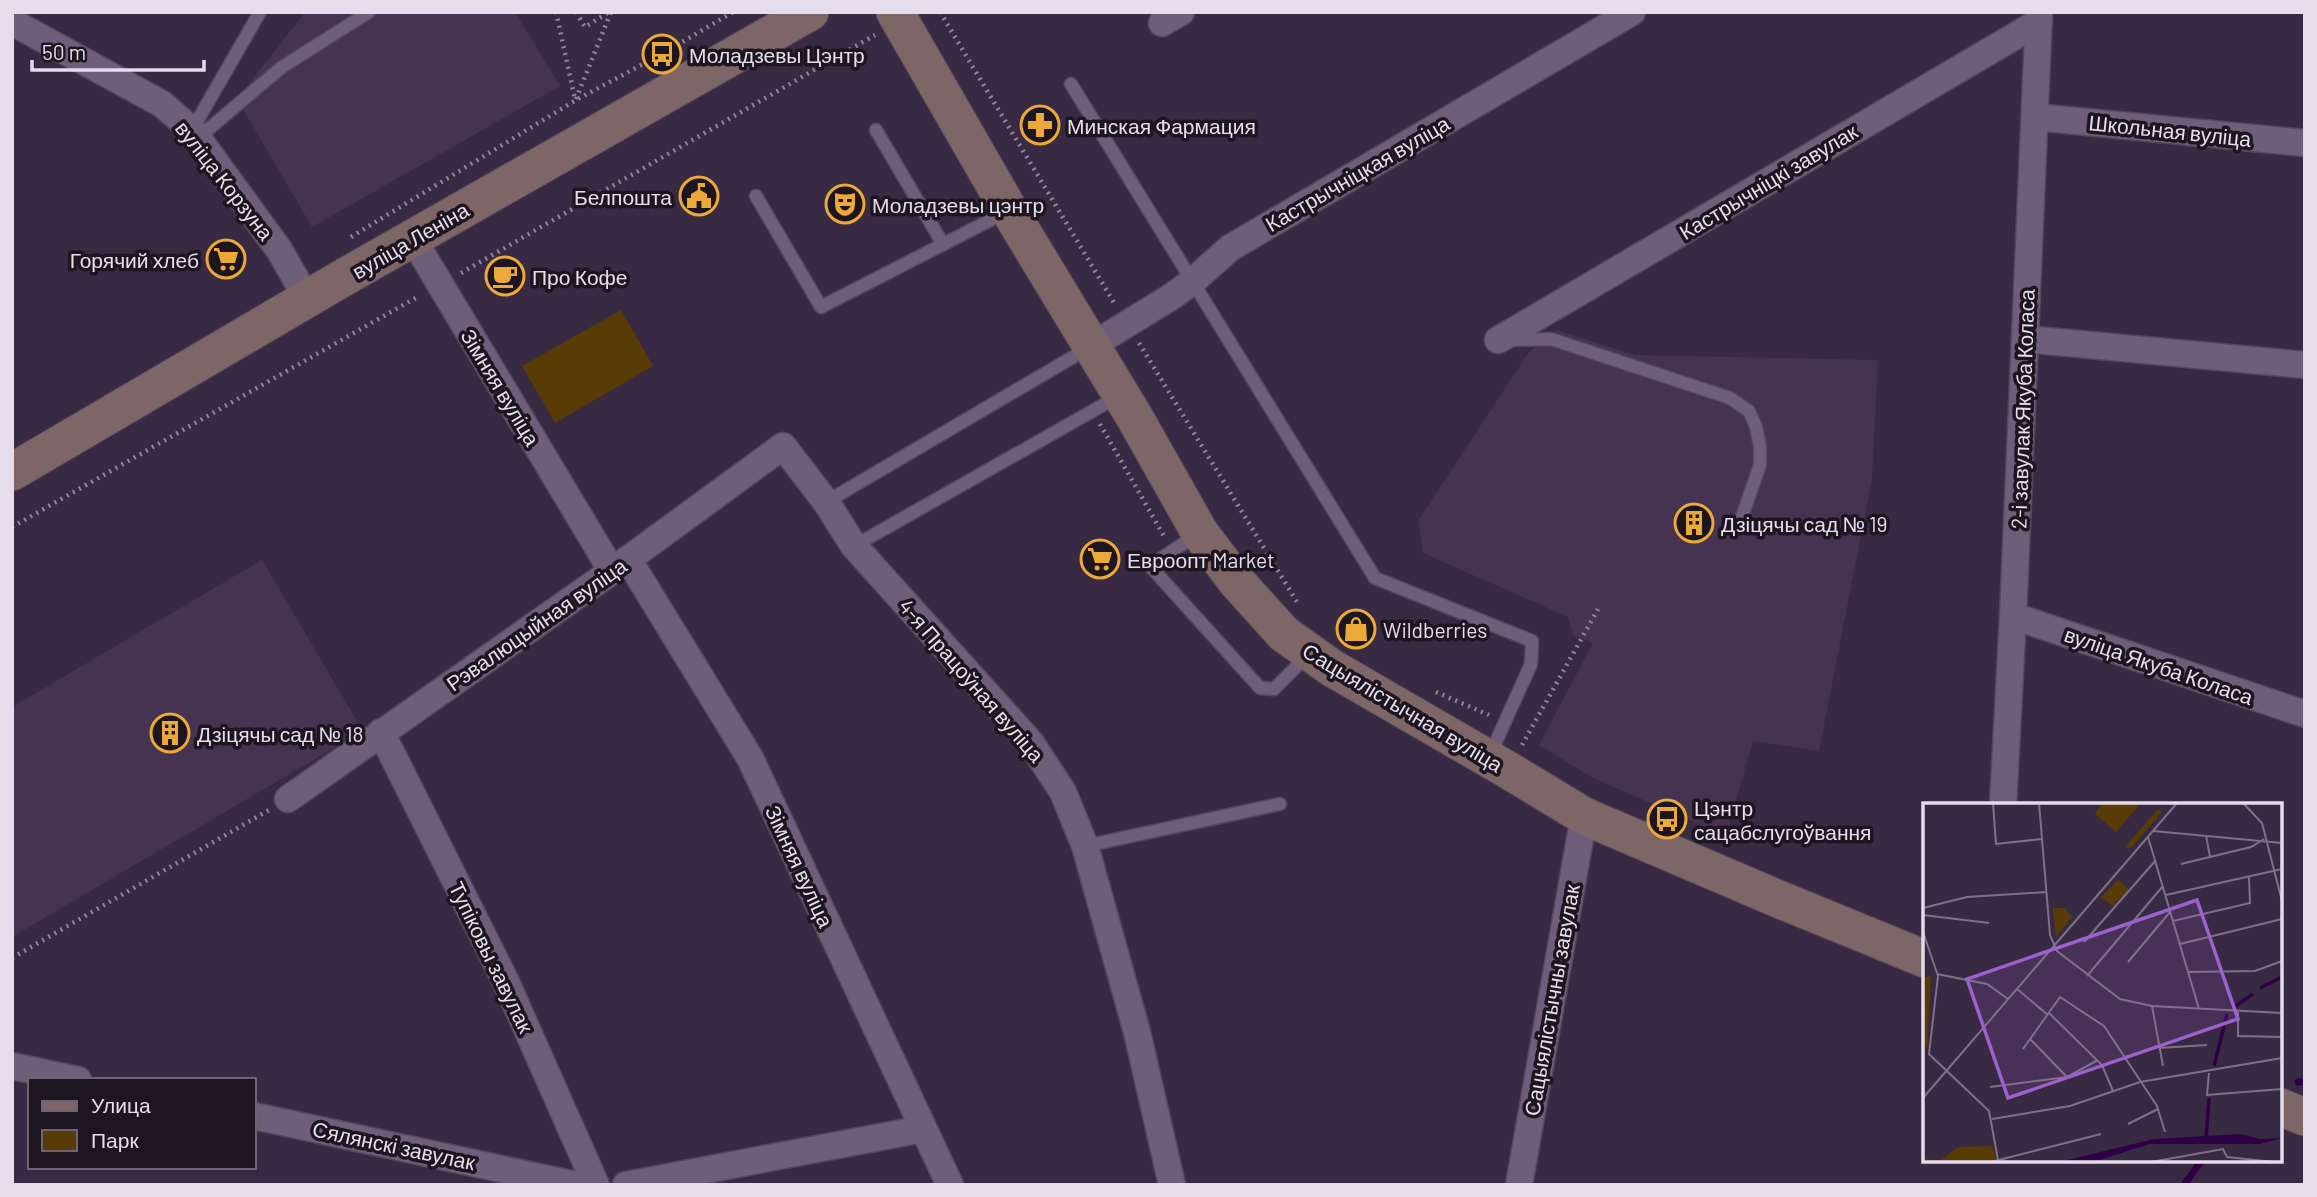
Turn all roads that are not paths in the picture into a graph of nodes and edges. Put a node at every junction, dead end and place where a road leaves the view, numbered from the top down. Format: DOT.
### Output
graph roads {
  1 [pos="260,12"];
  2 [pos="369,12"];
  3 [pos="810,12"];
  4 [pos="895,12"];
  5 [pos="1632,12"];
  6 [pos="2039,17"];
  7 [pos="12,22"];
  8 [pos="1071,84"];
  9 [pos="2035,117"];
  10 [pos="876,130"];
  11 [pos="195,134"];
  12 [pos="2305,143"];
  13 [pos="756,196"];
  14 [pos="1009,210"];
  15 [pos="413,239"];
  16 [pos="943,244"];
  17 [pos="1193,281"];
  18 [pos="307,299"];
  19 [pos="2025,339"];
  20 [pos="1498,340"];
  21 [pos="1091,346"];
  22 [pos="2305,365"];
  23 [pos="1121,395"];
  24 [pos="783,446"];
  25 [pos="12,472"];
  26 [pos="826,502"];
  27 [pos="1738,528"];
  28 [pos="1200,533"];
  29 [pos="854,546"];
  30 [pos="620,565"];
  31 [pos="2013,616"];
  32 [pos="1310,654"];
  33 [pos="2305,714"];
  34 [pos="381,732"];
  35 [pos="1488,759"];
  36 [pos="288,799"];
  37 [pos="2003,803"];
  38 [pos="1280,804"];
  39 [pos="1584,816"];
  40 [pos="1085,846"];
  41 [pos="1923,958"];
  42 [pos="12,1066"];
  43 [pos="69,1078"];
  44 [pos="2282,1108"];
  45 [pos="256,1116"];
  46 [pos="2305,1117"];
  47 [pos="923,1129"];
  48 [pos="576,1185"];
  49 [pos="596,1185"];
  50 [pos="626,1185"];
  51 [pos="950,1185"];
  52 [pos="1172,1185"];
  53 [pos="1519,1185"];
  1 -- 11 [label="lane"];
  2 -- 11 [label="lane"];
  3 -- 15 [label="main road, вуліца Леніна"];
  4 -- 14 [label="main road, Сацыялістычная вуліца"];
  5 -- 17 [label="street, Кастрычніцкая вуліца"];
  6 -- 9 [label="street, 2-і завулак Якуба Коласа"];
  6 -- 20 [label="street, Кастрычніцкі завулак"];
  7 -- 11 [label="street, вуліца Корзуна"];
  8 -- 17 [label="lane"];
  9 -- 12 [label="street, Школьная вуліца"];
  9 -- 19 [label="street, 2-і завулак Якуба Коласа"];
  10 -- 16 [label="lane"];
  11 -- 18 [label="street, вуліца Корзуна"];
  13 -- 16 [label="lane"];
  14 -- 16 [label="lane"];
  14 -- 21 [label="main road, Сацыялістычная вуліца"];
  15 -- 18 [label="main road, вуліца Леніна"];
  15 -- 30 [label="street, Зімняя вуліца"];
  17 -- 21 [label="street, Кастрычніцкая вуліца"];
  17 -- 35 [label="lane"];
  18 -- 25 [label="main road, вуліца Леніна"];
  19 -- 22 [label="street"];
  19 -- 31 [label="street, 2-і завулак Якуба Коласа"];
  20 -- 27 [label="lane"];
  21 -- 23 [label="main road, Сацыялістычная вуліца"];
  21 -- 26 [label="lane"];
  23 -- 28 [label="main road, Сацыялістычная вуліца"];
  23 -- 29 [label="lane"];
  24 -- 26 [label="street, 4-я Працоўная вуліца"];
  24 -- 30 [label="street, Рэвалюцыйная вуліца"];
  26 -- 29 [label="street, 4-я Працоўная вуліца"];
  28 -- 32 [label="main road, Сацыялістычная вуліца"];
  28 -- 32 [label="lane"];
  29 -- 40 [label="street, 4-я Працоўная вуліца"];
  30 -- 34 [label="street, Рэвалюцыйная вуліца"];
  30 -- 47 [label="street, Зімняя вуліца"];
  31 -- 33 [label="street, вуліца Якуба Коласа"];
  31 -- 37 [label="street, 2-і завулак Якуба Коласа"];
  32 -- 35 [label="main road, Сацыялістычная вуліца"];
  34 -- 36 [label="street, Рэвалюцыйная вуліца"];
  34 -- 49 [label="street, Тупіковы завулак"];
  35 -- 39 [label="main road, Сацыялістычная вуліца"];
  38 -- 40 [label="lane"];
  39 -- 41 [label="main road, Сацыялістычная вуліца"];
  39 -- 53 [label="street, Сацыялістычны завулак"];
  40 -- 52 [label="street, 4-я Працоўная вуліца"];
  42 -- 43 [label="street"];
  44 -- 46 [label="main road"];
  45 -- 48 [label="street, Сялянскі завулак"];
  47 -- 50 [label="street"];
  47 -- 51 [label="street, Зімняя вуліца"];
}
